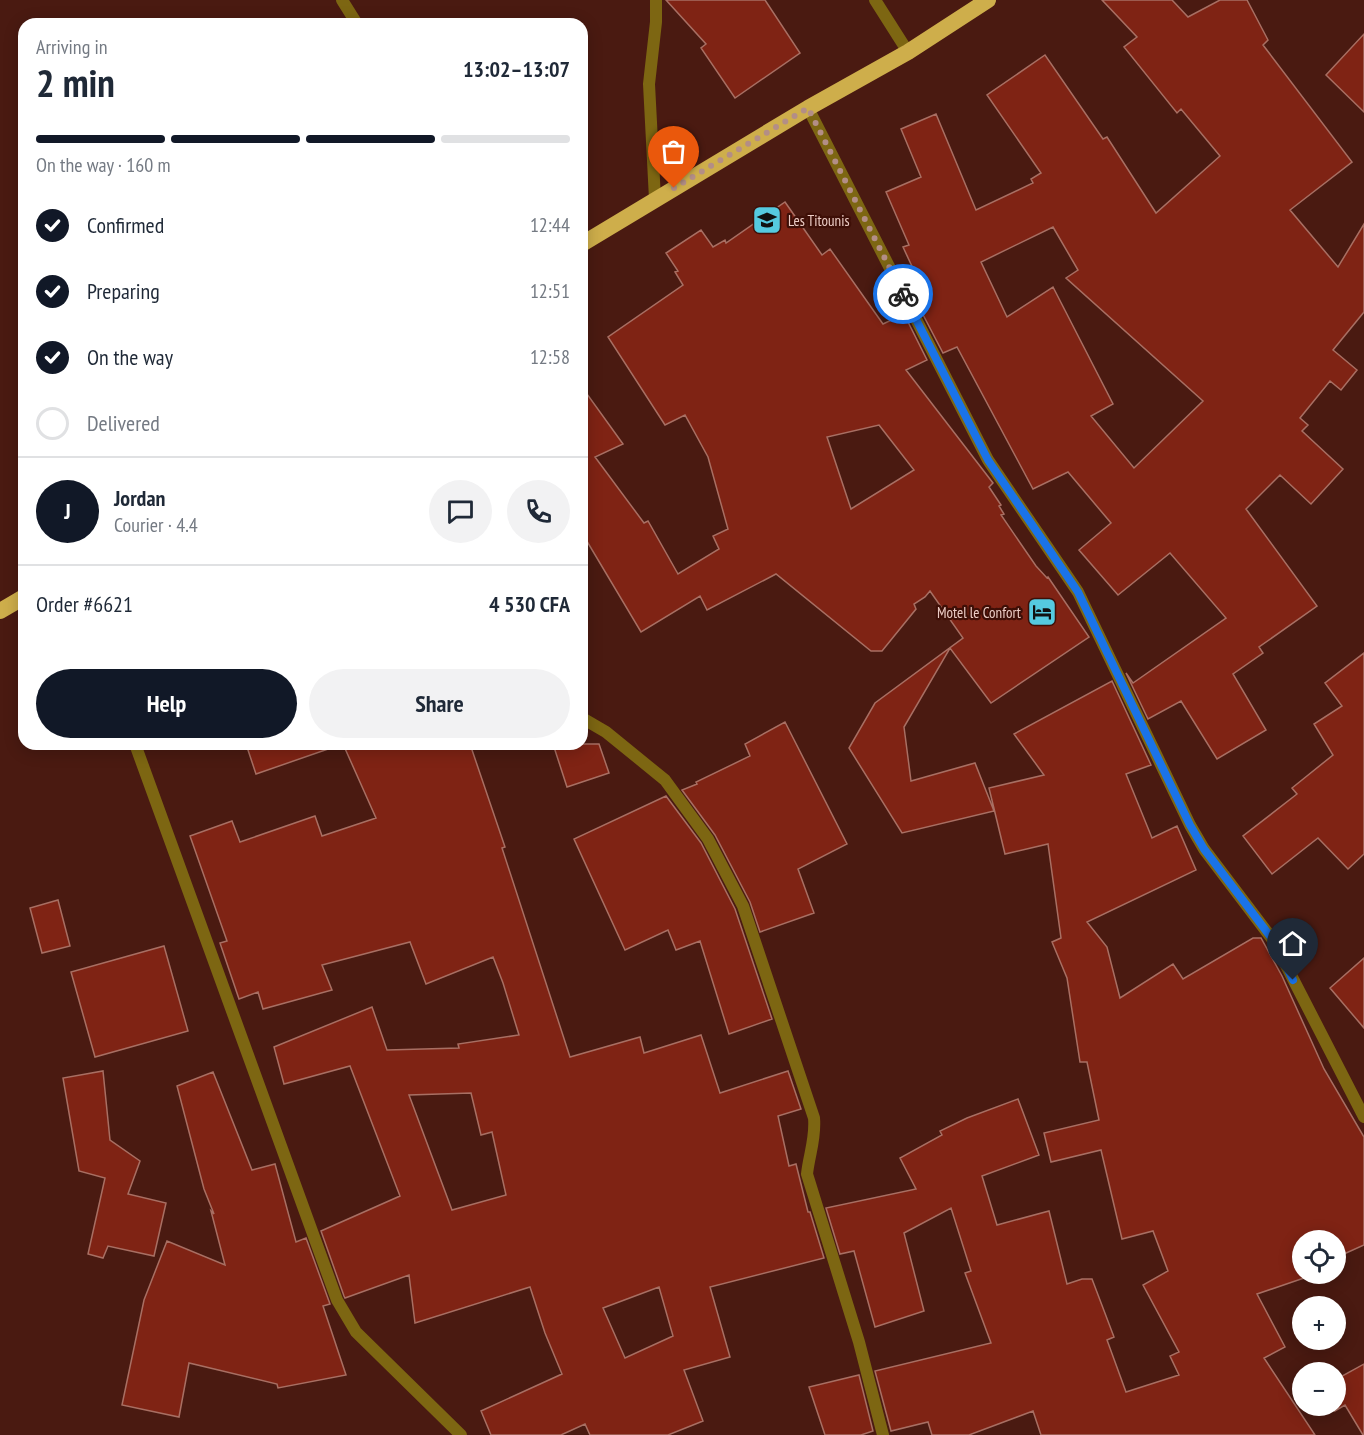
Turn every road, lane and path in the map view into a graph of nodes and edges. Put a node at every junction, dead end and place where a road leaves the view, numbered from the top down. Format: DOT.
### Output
graph roads {
  1 [pos="342,0"];
  2 [pos="656,0"];
  3 [pos="875,0"];
  4 [pos="988,0"];
  5 [pos="353,18"];
  6 [pos="908,52"];
  7 [pos="808,108"];
  8 [pos="655,199"];
  9 [pos="588,240"];
  10 [pos="18,600"];
  11 [pos="0,611"];
  12 [pos="588,722"];
  13 [pos="137,750"];
  14 [pos="1364,1117"];
  15 [pos="461,1435"];
  16 [pos="883,1435"];
  1 -- 5 [label="street"];
  2 -- 8 [label="street"];
  3 -- 6 [label="street"];
  4 -- 6 [label="highway"];
  6 -- 7 [label="highway"];
  7 -- 8 [label="highway"];
  7 -- 14 [label="street"];
  8 -- 9 [label="highway"];
  10 -- 11 [label="highway"];
  12 -- 16 [label="street"];
  13 -- 15 [label="street"];
}
